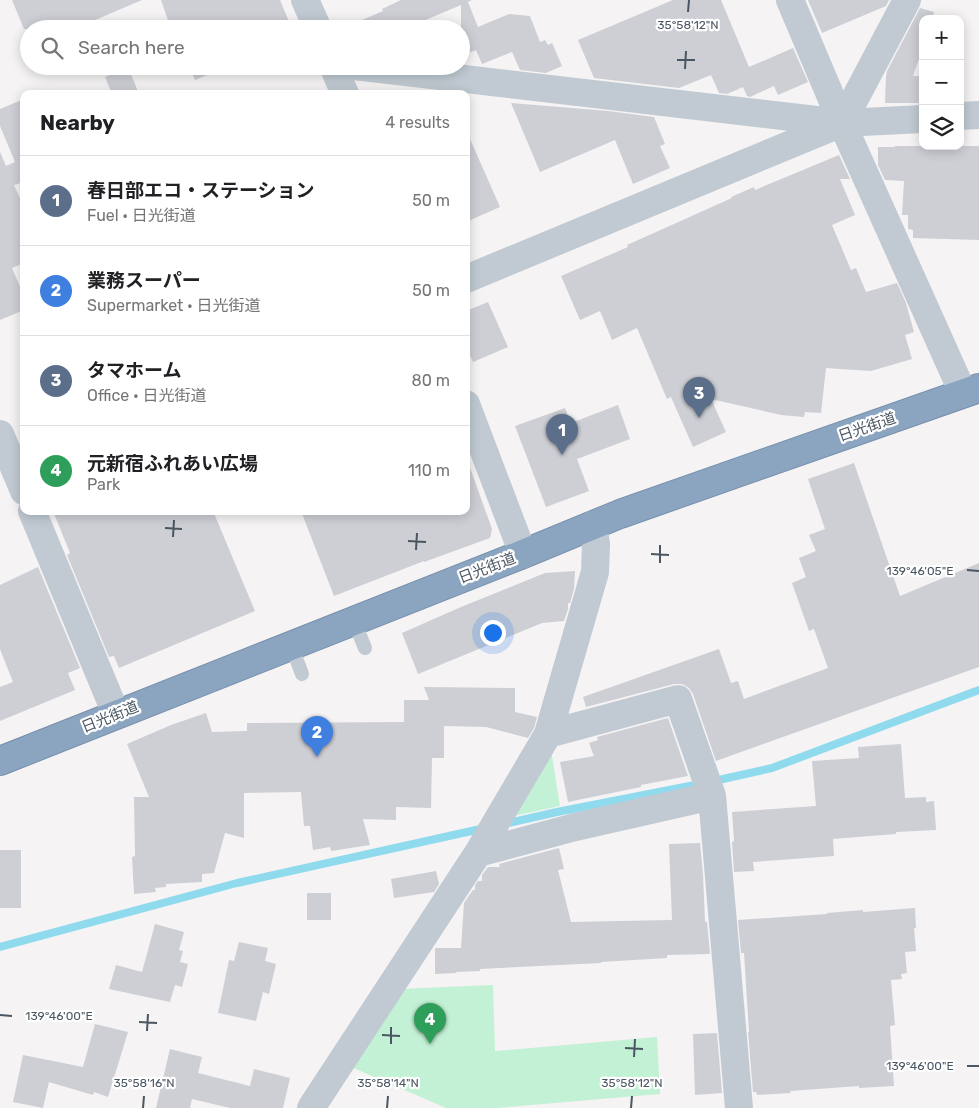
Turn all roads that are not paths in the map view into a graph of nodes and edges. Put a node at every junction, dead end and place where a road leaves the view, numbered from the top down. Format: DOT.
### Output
graph roads {
  1 [pos="305,0"];
  2 [pos="790,0"];
  3 [pos="906,0"];
  4 [pos="314,20"];
  5 [pos="337,75"];
  6 [pos="431,75"];
  7 [pos="342,90"];
  8 [pos="964,116"];
  9 [pos="979,116"];
  10 [pos="919,118"];
  11 [pos="842,123"];
  12 [pos="470,277"];
  13 [pos="971,390"];
  14 [pos="470,415"];
  15 [pos="0,434"];
  16 [pos="16,480"];
  17 [pos="34,515"];
  18 [pos="593,525"];
  19 [pos="523,554"];
  20 [pos="354,621"];
  21 [pos="290,646"];
  22 [pos="364,648"];
  23 [pos="302,674"];
  24 [pos="116,714"];
  25 [pos="548,734"];
  26 [pos="0,761"];
  27 [pos="708,786"];
  28 [pos="480,848"];
  29 [pos="311,1108"];
  30 [pos="739,1108"];
  1 -- 4 [label="street"];
  2 -- 11 [label="street"];
  3 -- 11 [label="street"];
  5 -- 7 [label="street"];
  6 -- 11 [label="street"];
  8 -- 9 [label="street"];
  10 -- 11 [label="street"];
  11 -- 12 [label="street"];
  11 -- 13 [label="street"];
  13 -- 18 [label="highway, 日光街道"];
  14 -- 19 [label="street"];
  15 -- 16 [label="street"];
  17 -- 24 [label="street"];
  18 -- 19 [label="highway, 日光街道"];
  18 -- 25 [label="street"];
  19 -- 20 [label="highway, 日光街道"];
  20 -- 21 [label="highway, 日光街道"];
  20 -- 22 [label="lane"];
  21 -- 23 [label="lane"];
  21 -- 24 [label="highway, 日光街道"];
  24 -- 26 [label="highway, 日光街道"];
  25 -- 27 [label="street"];
  25 -- 28 [label="street"];
  27 -- 28 [label="street"];
  27 -- 30 [label="street"];
  28 -- 29 [label="street"];
}
